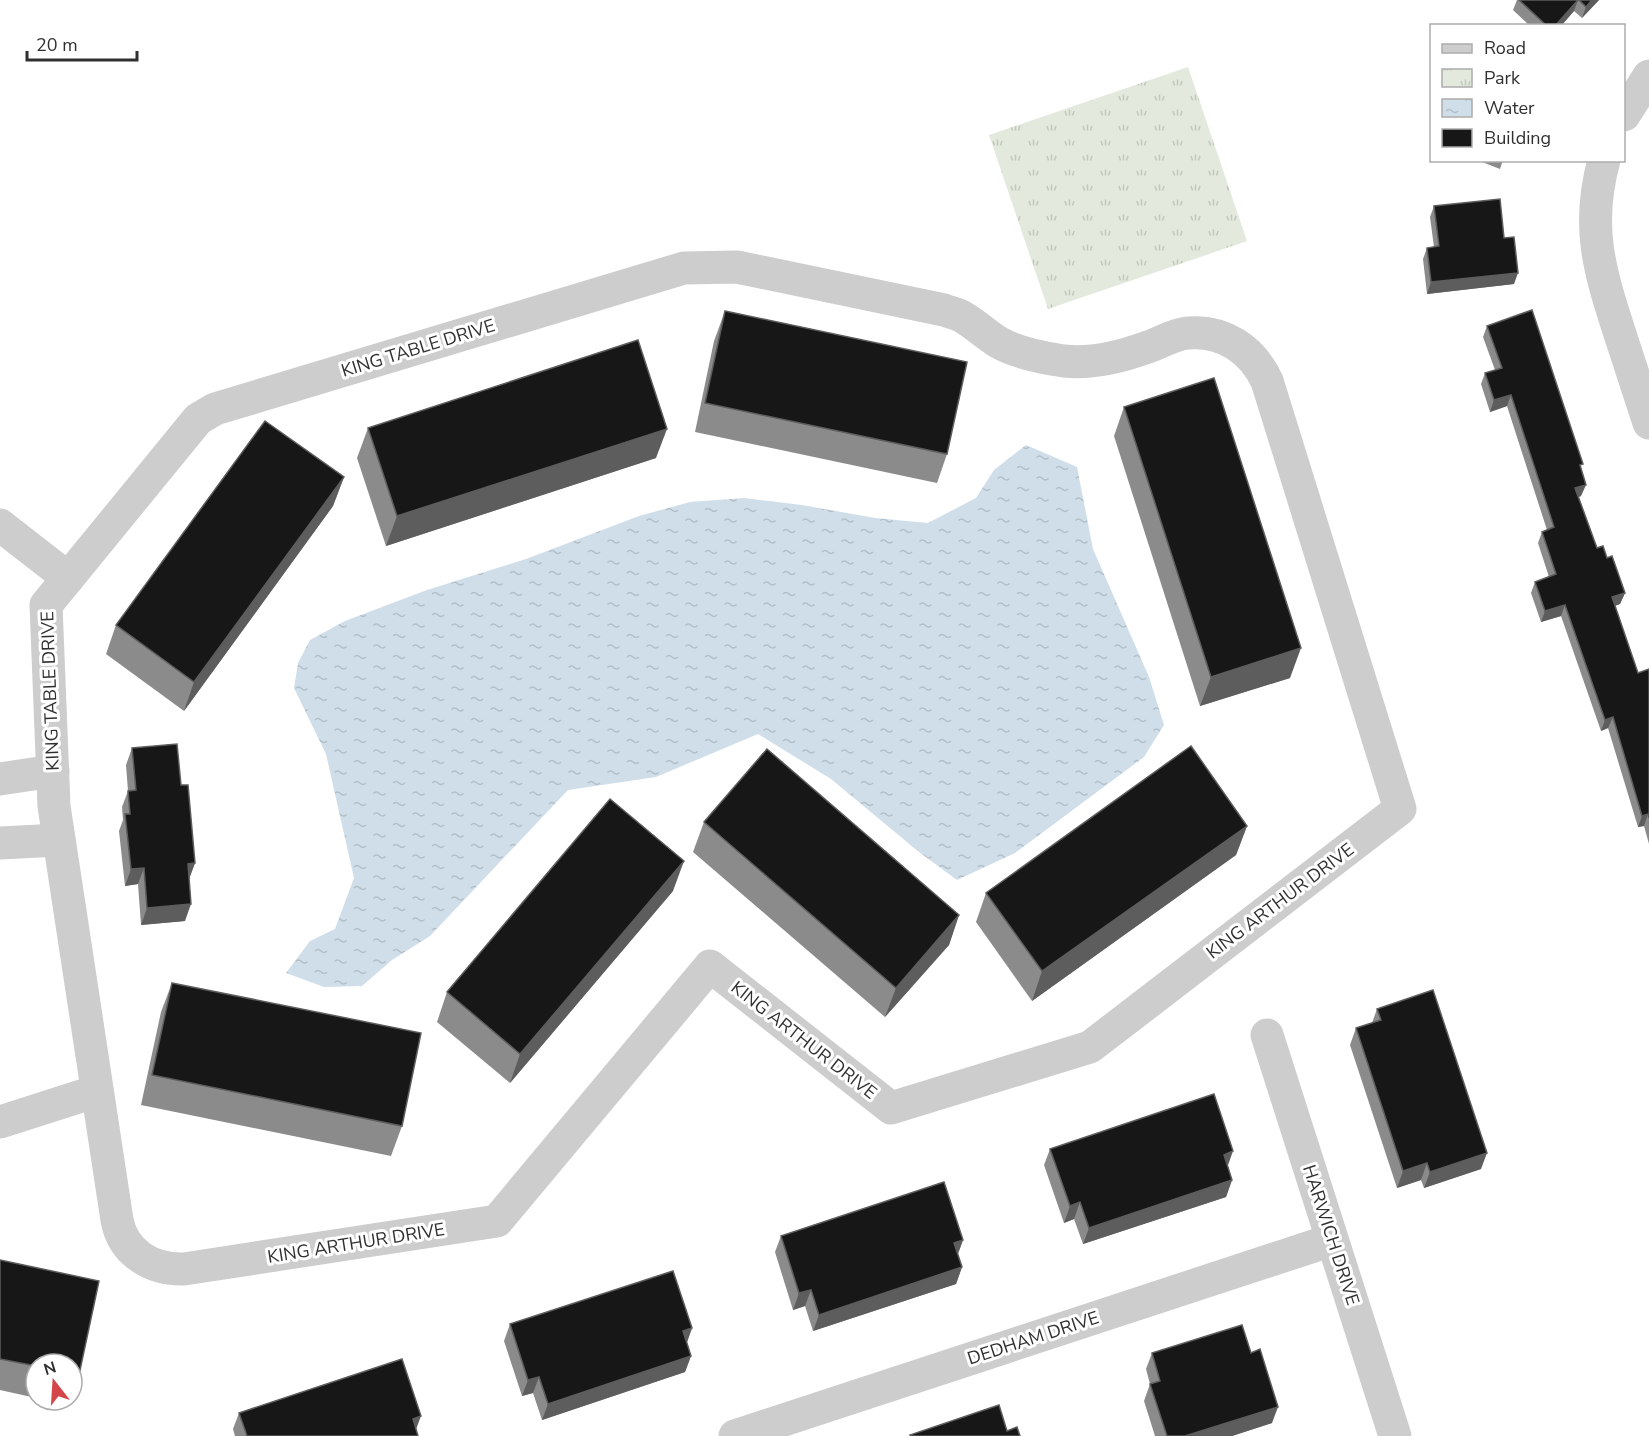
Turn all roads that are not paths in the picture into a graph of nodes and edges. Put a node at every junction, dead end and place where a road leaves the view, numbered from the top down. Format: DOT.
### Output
graph roads {
  1 [pos="1649,76"];
  2 [pos="1625,112"];
  3 [pos="1603,162"];
  4 [pos="1063,360"];
  5 [pos="1649,423"];
  6 [pos="0,525"];
  7 [pos="68,578"];
  8 [pos="53,771"];
  9 [pos="0,778"];
  10 [pos="54,806"];
  11 [pos="60,840"];
  12 [pos="0,843"];
  13 [pos="1267,1035"];
  14 [pos="98,1091"];
  15 [pos="0,1122"];
  16 [pos="1332,1240"];
  17 [pos="810,1424"];
  18 [pos="735,1436"];
  19 [pos="1395,1436"];
  1 -- 2 [label="street"];
  3 -- 5 [label="street"];
  4 -- 7 [label="street, KING TABLE DRIVE"];
  4 -- 14 [label="street, KING ARTHUR DRIVE"];
  6 -- 7 [label="street"];
  7 -- 8 [label="street, KING TABLE DRIVE"];
  8 -- 9 [label="street"];
  8 -- 10 [label="street, KING TABLE DRIVE"];
  10 -- 11 [label="street, KING ARTHUR DRIVE"];
  11 -- 12 [label="street"];
  11 -- 14 [label="street, KING ARTHUR DRIVE"];
  13 -- 16 [label="street, HARWICH DRIVE"];
  14 -- 15 [label="street"];
  16 -- 17 [label="street, DEDHAM DRIVE"];
  16 -- 19 [label="street, HARWICH DRIVE"];
  17 -- 18 [label="street, DEDHAM DRIVE"];
}
